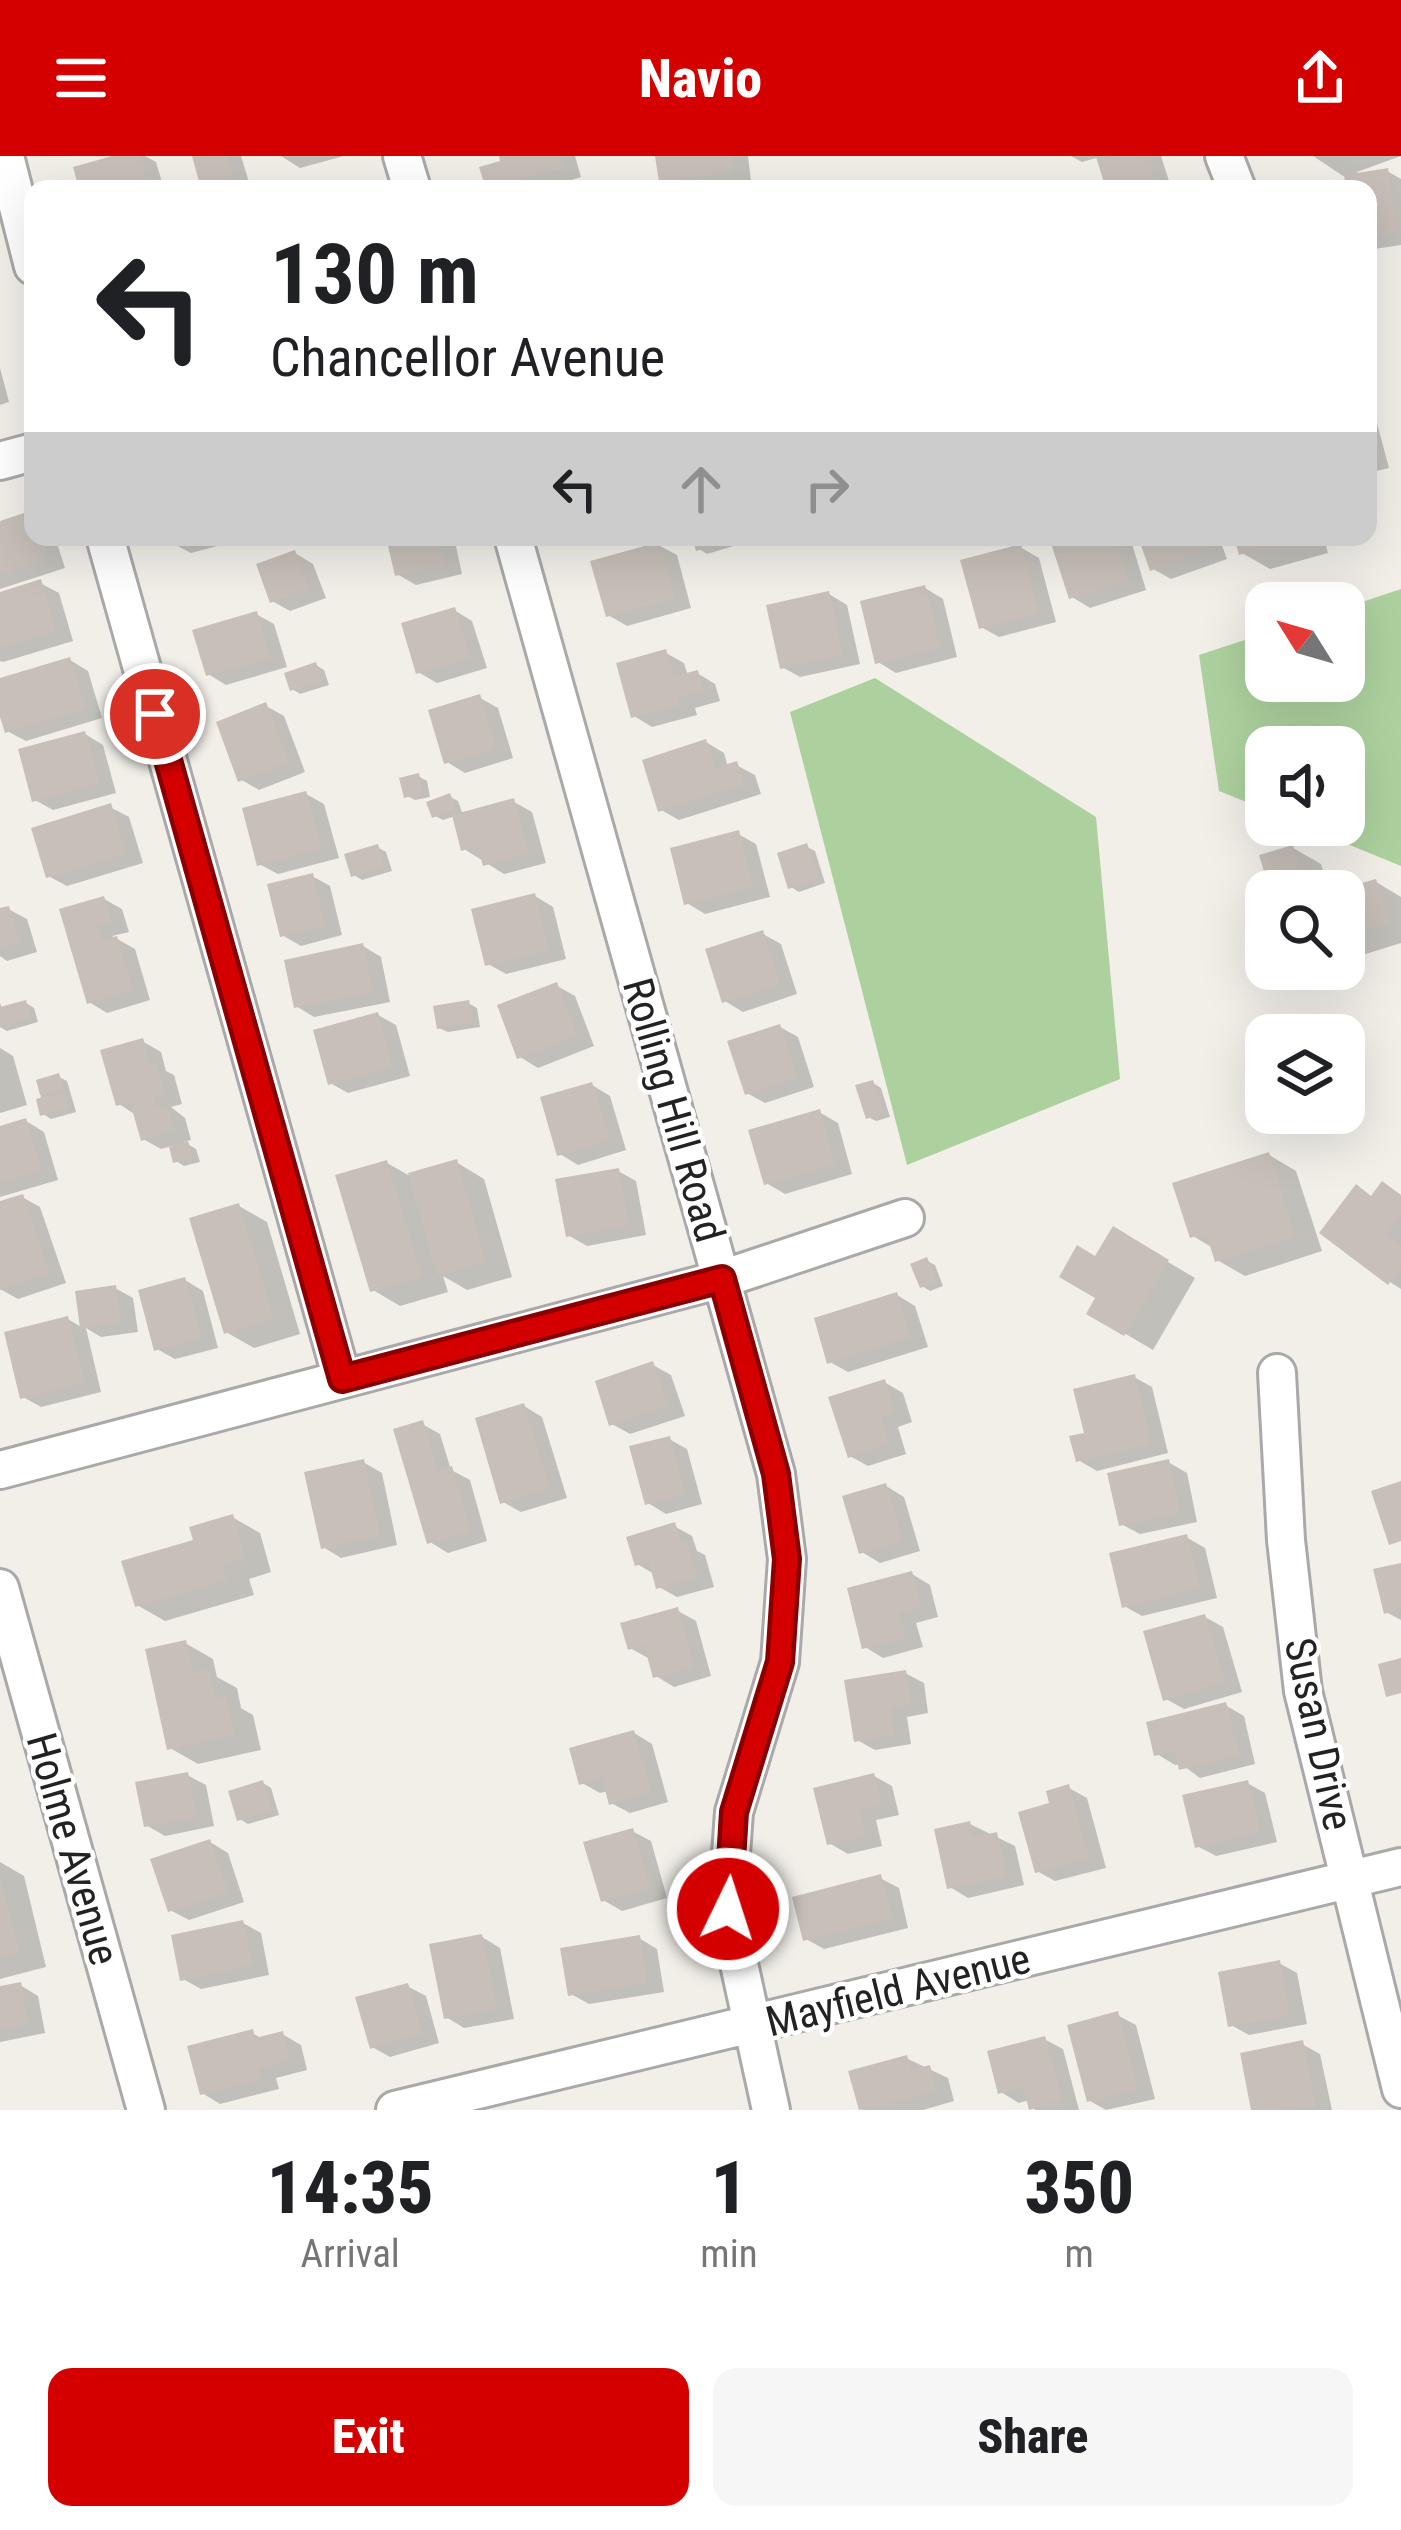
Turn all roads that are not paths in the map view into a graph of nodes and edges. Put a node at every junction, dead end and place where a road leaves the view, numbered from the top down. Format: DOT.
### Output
graph roads {
  1 [pos="4,156"];
  2 [pos="24,232"];
  3 [pos="108,546"];
  4 [pos="516,546"];
  5 [pos="905,1218"];
  6 [pos="722,1279"];
  7 [pos="1277,1373"];
  8 [pos="342,1379"];
  9 [pos="0,1470"];
  10 [pos="0,1588"];
  11 [pos="1401,1867"];
  12 [pos="1350,1880"];
  13 [pos="750,2026"];
  14 [pos="1401,2089"];
  15 [pos="146,2110"];
  16 [pos="395,2110"];
  17 [pos="771,2110"];
  1 -- 2 [label="street"];
  3 -- 8 [label="street"];
  4 -- 6 [label="street, Rolling Hill Road"];
  5 -- 6 [label="street"];
  6 -- 8 [label="street"];
  6 -- 13 [label="street, Rolling Hill Road"];
  7 -- 12 [label="street, Susan Drive"];
  8 -- 9 [label="street"];
  10 -- 15 [label="street, Holme Avenue"];
  11 -- 12 [label="street, Mayfield Avenue"];
  12 -- 13 [label="street, Mayfield Avenue"];
  12 -- 14 [label="street, Susan Drive"];
  13 -- 16 [label="street, Mayfield Avenue"];
  13 -- 17 [label="street, Rolling Hill Road"];
}
